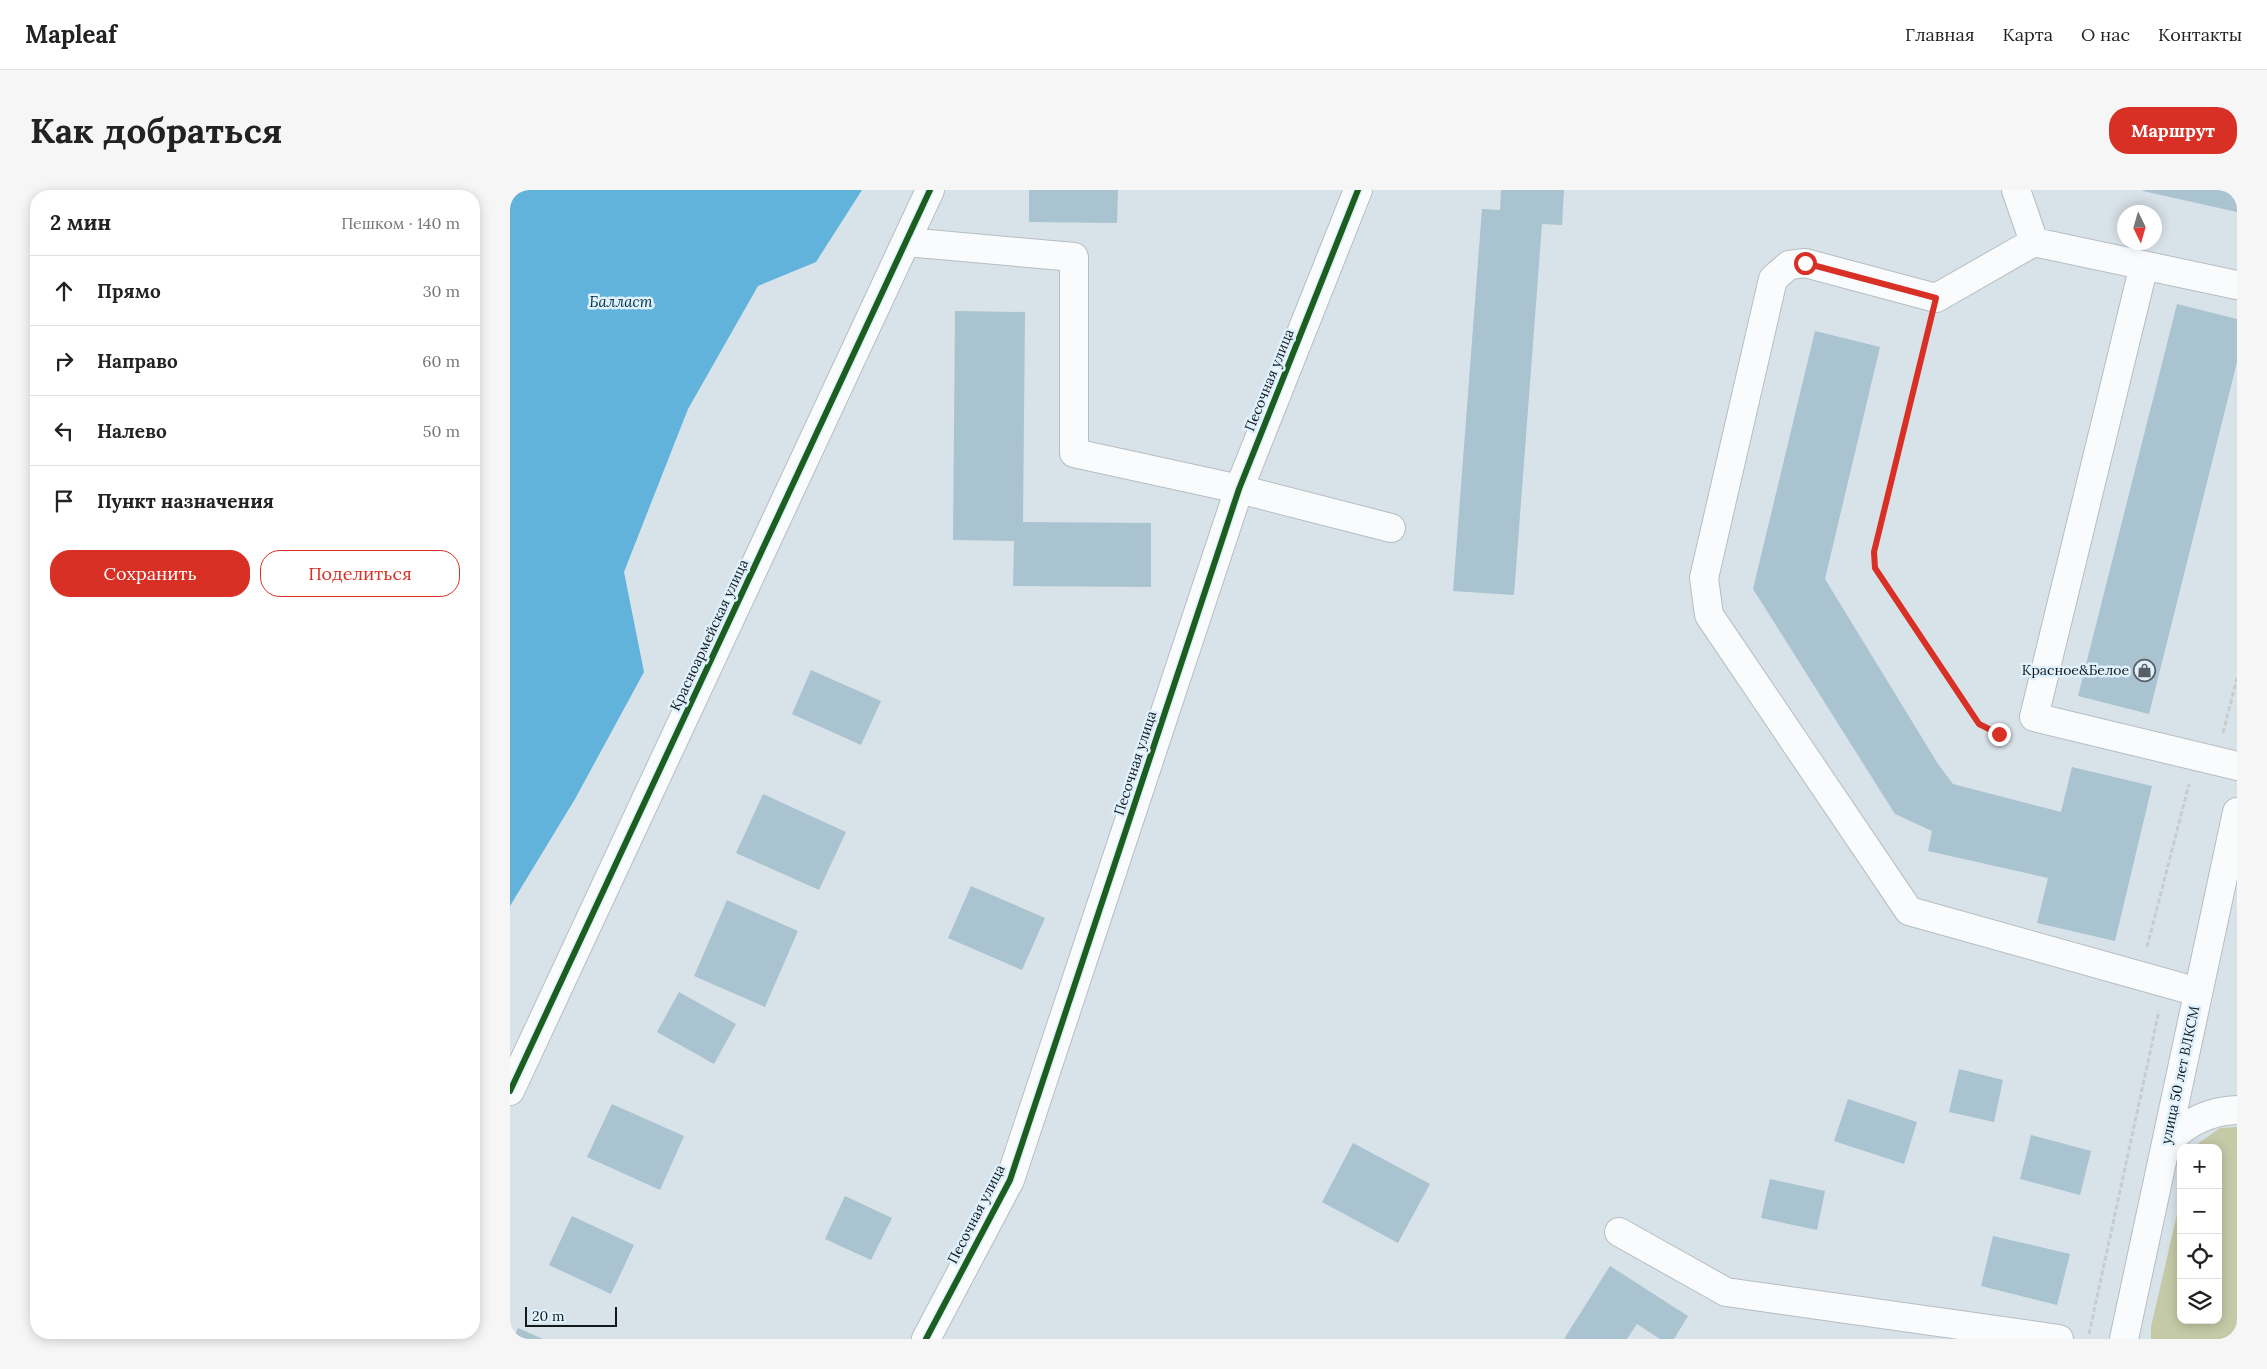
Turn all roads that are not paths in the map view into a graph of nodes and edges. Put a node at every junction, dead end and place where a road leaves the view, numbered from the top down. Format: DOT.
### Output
graph roads {
  1 [pos="930,190"];
  2 [pos="1358,190"];
  3 [pos="2016,190"];
  4 [pos="906,242"];
  5 [pos="2034,242"];
  6 [pos="2144,265"];
  7 [pos="2237,285"];
  8 [pos="1239,489"];
  9 [pos="1391,528"];
  10 [pos="2237,766"];
  11 [pos="2237,812"];
  12 [pos="2198,992"];
  13 [pos="510,1092"];
  14 [pos="2237,1110"];
  15 [pos="2166,1144"];
  16 [pos="1619,1232"];
  17 [pos="926,1339"];
  18 [pos="2059,1339"];
  19 [pos="2124,1339"];
  1 -- 4 [label="street, Красноармейская улица"];
  2 -- 8 [label="street, Песочная улица"];
  3 -- 5 [label="street"];
  4 -- 8 [label="street"];
  4 -- 13 [label="street, Красноармейская улица"];
  5 -- 6 [label="street"];
  5 -- 12 [label="street"];
  6 -- 7 [label="street"];
  6 -- 10 [label="street"];
  8 -- 9 [label="street"];
  8 -- 17 [label="street, Песочная улица"];
  11 -- 12 [label="street, улица 50 лет ВЛКСМ"];
  12 -- 15 [label="street, улица 50 лет ВЛКСМ"];
  14 -- 15 [label="street"];
  15 -- 19 [label="street, улица 50 лет ВЛКСМ"];
  16 -- 18 [label="street"];
}
